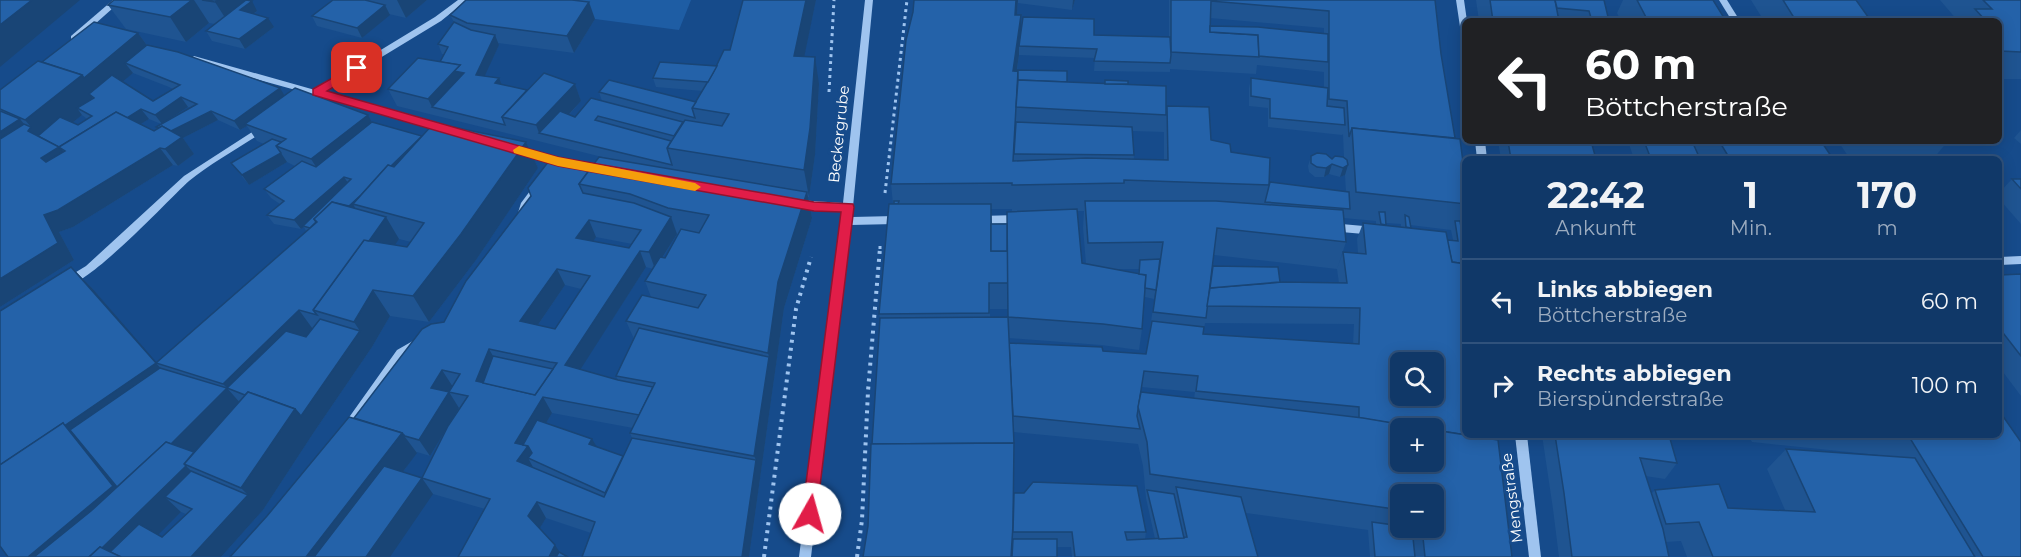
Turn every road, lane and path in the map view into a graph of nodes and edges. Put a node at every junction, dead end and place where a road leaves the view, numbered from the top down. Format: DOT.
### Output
graph roads {
  1 [pos="118,0"];
  2 [pos="463,0"];
  3 [pos="834,0"];
  4 [pos="869,0"];
  5 [pos="907,0"];
  6 [pos="1460,0"];
  7 [pos="1723,0"];
  8 [pos="1463,18"];
  9 [pos="1734,18"];
  10 [pos="83,31"];
  11 [pos="95,34"];
  12 [pos="65,46"];
  13 [pos="186,57"];
  14 [pos="317,92"];
  15 [pos="829,98"];
  16 [pos="301,103"];
  17 [pos="272,122"];
  18 [pos="452,131"];
  19 [pos="505,146"];
  20 [pos="781,201"];
  21 [pos="848,207"];
  22 [pos="1033,219"];
  23 [pos="974,220"];
  24 [pos="846,221"];
  25 [pos="882,221"];
  26 [pos="901,221"];
  27 [pos="515,226"];
  28 [pos="1323,226"];
  29 [pos="1377,232"];
  30 [pos="812,254"];
  31 [pos="2021,260"];
  32 [pos="2002,261"];
  33 [pos="60,288"];
  34 [pos="430,335"];
  35 [pos="349,427"];
  36 [pos="1521,438"];
  37 [pos="764,557"];
  38 [pos="805,557"];
  39 [pos="857,557"];
  40 [pos="1535,557"];
  1 -- 10 [label="street"];
  2 -- 14 [label="street"];
  3 -- 15 [label="path"];
  4 -- 21 [label="street, Beckergrube"];
  5 -- 25 [label="path"];
  6 -- 8 [label="street"];
  7 -- 9 [label="street"];
  10 -- 11 [label="street"];
  10 -- 12 [label="street"];
  13 -- 14 [label="street"];
  14 -- 16 [label="street"];
  14 -- 18 [label="street"];
  17 -- 33 [label="street"];
  19 -- 27 [label="street"];
  20 -- 21 [label="street"];
  21 -- 24 [label="street, Beckergrube"];
  22 -- 23 [label="street"];
  24 -- 25 [label="street"];
  24 -- 38 [label="street, Beckergrube"];
  25 -- 26 [label="street"];
  25 -- 39 [label="path"];
  28 -- 29 [label="street"];
  30 -- 37 [label="path"];
  31 -- 32 [label="street"];
  34 -- 35 [label="street"];
  36 -- 40 [label="street, Mengstraße"];
}
